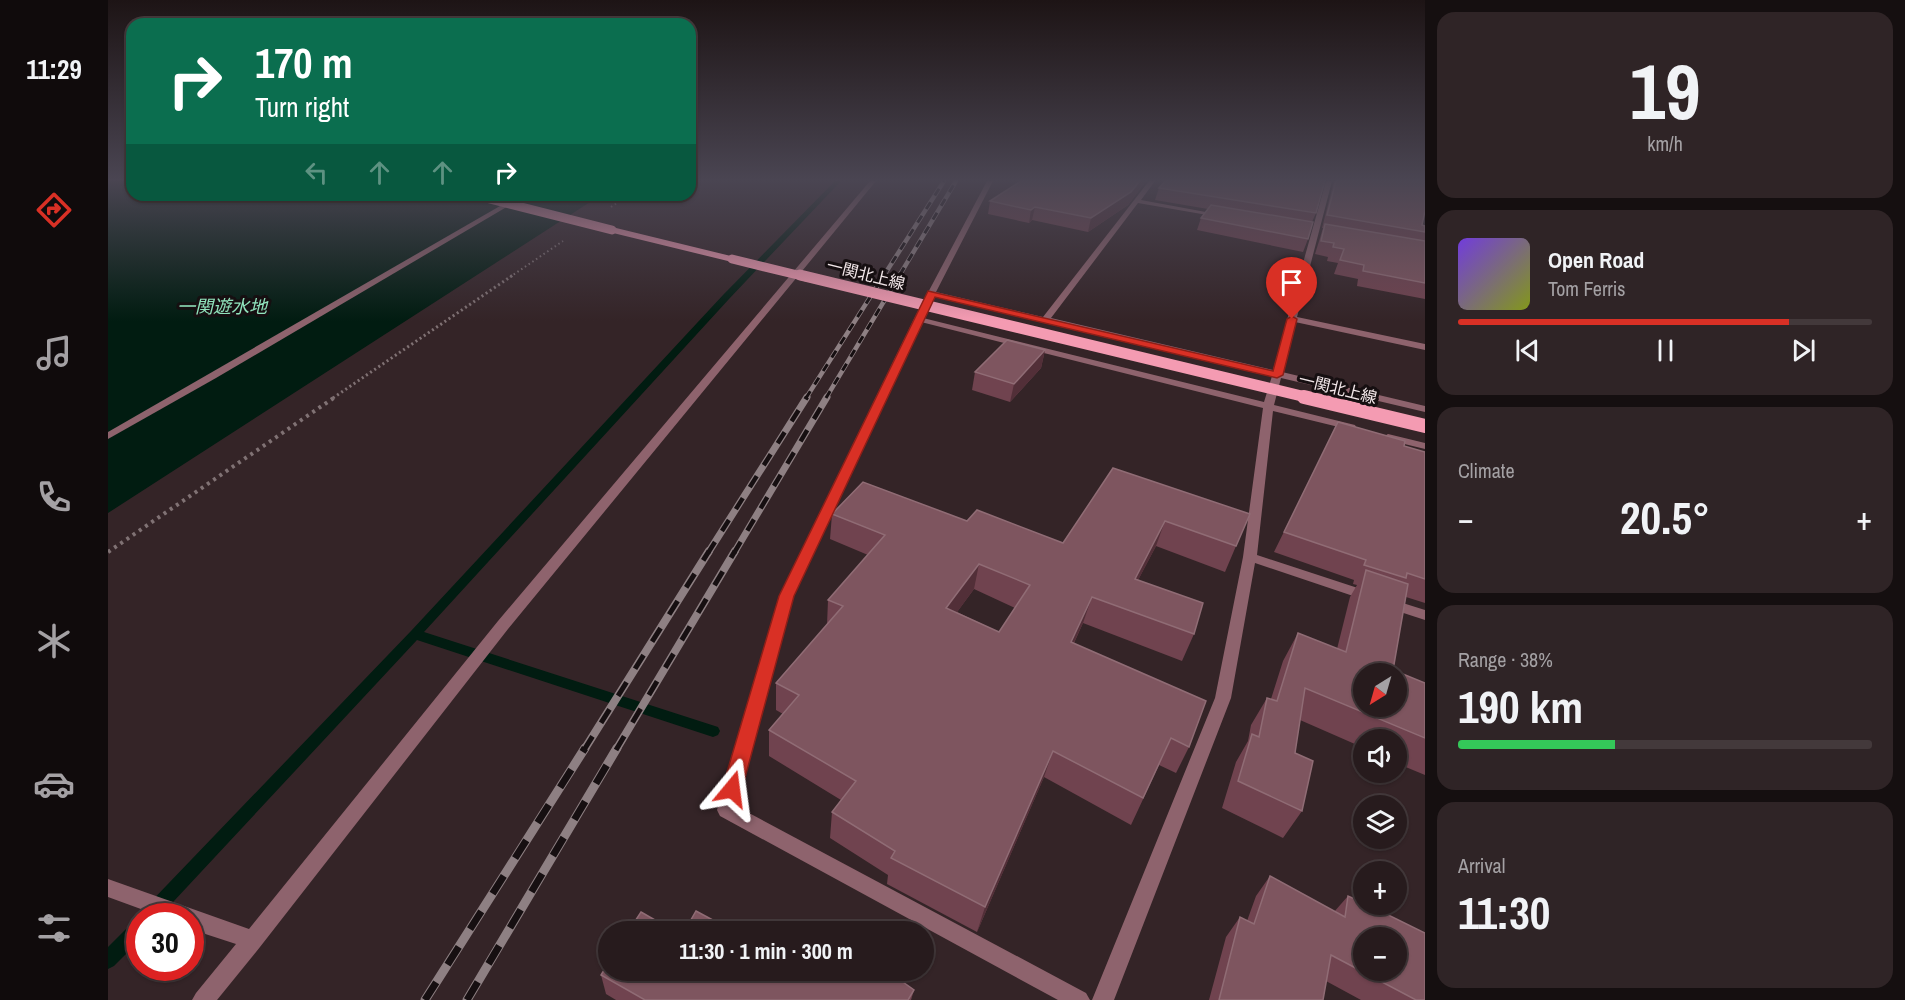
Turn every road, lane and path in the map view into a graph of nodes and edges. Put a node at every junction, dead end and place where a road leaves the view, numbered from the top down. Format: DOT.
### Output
graph roads {
  1 [pos="466,228"];
  2 [pos="603,228"];
  3 [pos="834,228"];
  4 [pos="966,228"];
  5 [pos="1117,228"];
  6 [pos="1316,228"];
  7 [pos="1304,231"];
  8 [pos="1315,232"];
  9 [pos="1326,234"];
  10 [pos="510,277"];
  11 [pos="932,293"];
  12 [pos="918,319"];
  13 [pos="1292,319"];
  14 [pos="1046,320"];
  15 [pos="1425,347"];
  16 [pos="1277,375"];
  17 [pos="1268,406"];
  18 [pos="1425,409"];
  19 [pos="1425,426"];
  20 [pos="1358,429"];
  21 [pos="1380,435"];
  22 [pos="108,436"];
  23 [pos="1425,446"];
  24 [pos="108,552"];
  25 [pos="1250,557"];
  26 [pos="1425,615"];
  27 [pos="112,889"];
  28 [pos="150,903"];
  29 [pos="204,923"];
  30 [pos="253,940"];
  31 [pos="203,1000"];
  32 [pos="1079,1000"];
  33 [pos="1103,1000"];
  1 -- 22 [label="street"];
  2 -- 19 [label="main road, 一関北上線, bridge"];
  3 -- 30 [label="street"];
  4 -- 11 [label="street"];
  5 -- 14 [label="street"];
  6 -- 8 [label="street"];
  7 -- 8 [label="street"];
  8 -- 9 [label="street"];
  8 -- 13 [label="street"];
  10 -- 24 [label="path"];
  11 -- 12 [label="street"];
  11 -- 14 [label="street"];
  12 -- 17 [label="street"];
  12 -- 32 [label="street"];
  13 -- 15 [label="street"];
  13 -- 16 [label="street"];
  14 -- 16 [label="street"];
  16 -- 17 [label="street"];
  16 -- 18 [label="street"];
  17 -- 20 [label="street"];
  17 -- 25 [label="street"];
  21 -- 23 [label="street"];
  25 -- 26 [label="street"];
  25 -- 33 [label="street"];
  27 -- 28 [label="street"];
  29 -- 30 [label="street"];
  30 -- 31 [label="street"];
}
